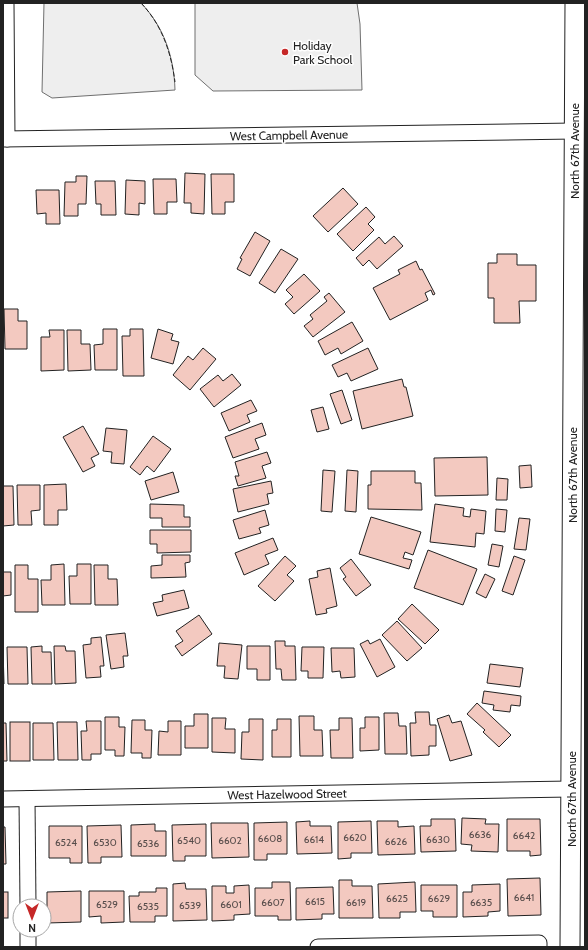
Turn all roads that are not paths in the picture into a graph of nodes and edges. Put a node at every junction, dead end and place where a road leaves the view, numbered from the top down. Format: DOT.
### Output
graph roads {
  1 [pos="6,3"];
  2 [pos="575,3"];
  3 [pos="5,47"];
  4 [pos="580,62"];
  5 [pos="574,132"];
  6 [pos="5,139"];
  7 [pos="579,230"];
  8 [pos="579,388"];
  9 [pos="571,789"];
  10 [pos="3,799"];
  11 [pos="27,799"];
  12 [pos="28,898"];
  13 [pos="539,945"];
  14 [pos="318,947"];
  15 [pos="570,947"];
  1 -- 3 [label="street"];
  2 -- 4 [label="main road, North 67th Avenue"];
  3 -- 6 [label="street"];
  4 -- 5 [label="main road, North 67th Avenue"];
  5 -- 6 [label="street, West Campbell Avenue"];
  5 -- 7 [label="main road, North 67th Avenue"];
  7 -- 8 [label="main road, North 67th Avenue"];
  8 -- 9 [label="main road, North 67th Avenue"];
  9 -- 11 [label="street, West Hazelwood Street"];
  9 -- 15 [label="main road, North 67th Avenue"];
  10 -- 11 [label="street, West Hazelwood Street"];
  11 -- 12 [label="street"];
  13 -- 14 [label="street"];
}
